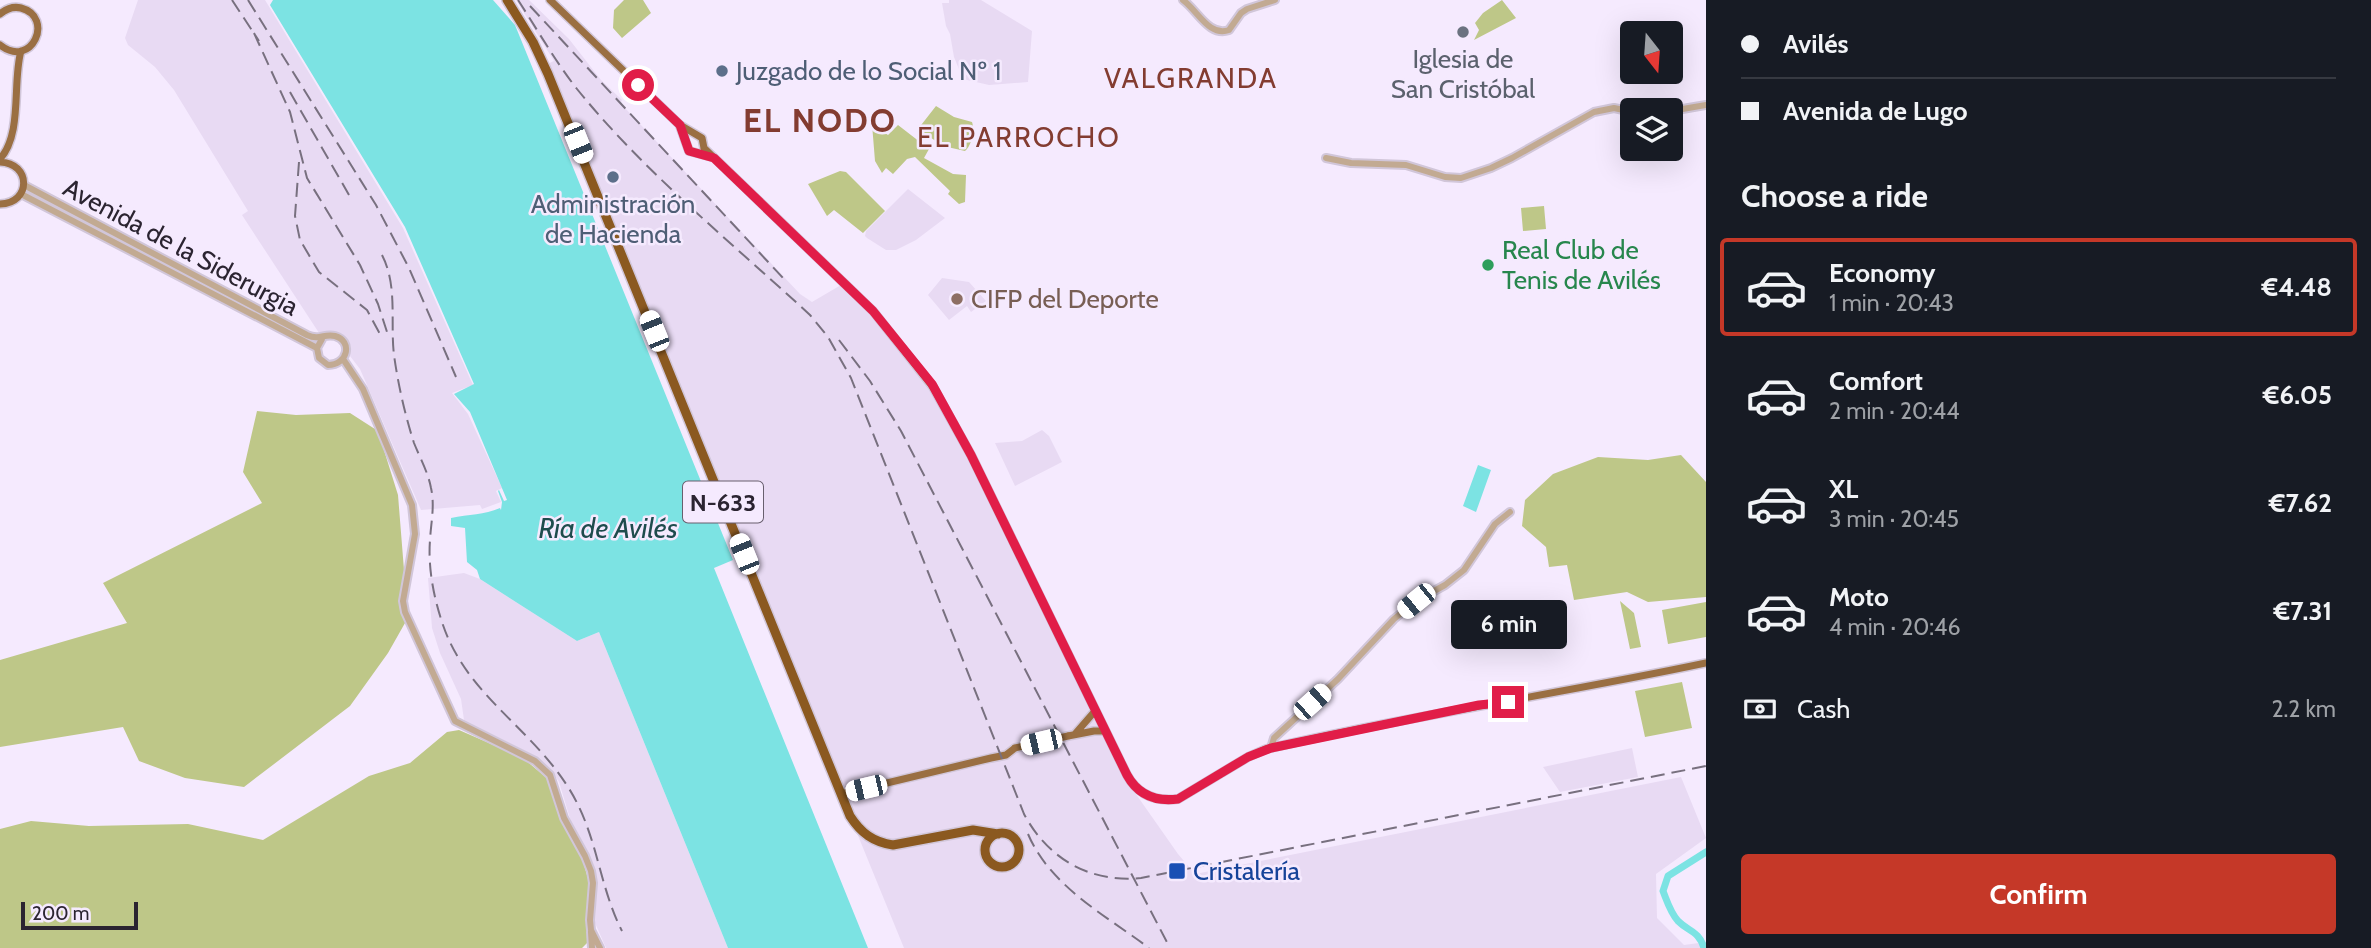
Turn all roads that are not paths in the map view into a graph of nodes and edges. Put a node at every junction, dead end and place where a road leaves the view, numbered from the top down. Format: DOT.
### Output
graph roads {
  1 [pos="507,0"];
  2 [pos="550,0"];
  3 [pos="1183,0"];
  4 [pos="1275,0"];
  5 [pos="11,4"];
  6 [pos="21,4"];
  7 [pos="0,14"];
  8 [pos="0,45"];
  9 [pos="9,51"];
  10 [pos="21,51"];
  11 [pos="16,67"];
  12 [pos="1706,105"];
  13 [pos="1620,109"];
  14 [pos="1683,109"];
  15 [pos="680,125"];
  16 [pos="696,135"];
  17 [pos="687,142"];
  18 [pos="8,146"];
  19 [pos="701,151"];
  20 [pos="1325,158"];
  21 [pos="0,161"];
  22 [pos="12,164"];
  23 [pos="22,190"];
  24 [pos="0,204"];
  25 [pos="322,339"];
  26 [pos="317,348"];
  27 [pos="343,359"];
  28 [pos="1510,512"];
  29 [pos="1706,663"];
  30 [pos="1088,698"];
  31 [pos="1095,712"];
  32 [pos="1086,723"];
  33 [pos="1105,732"];
  34 [pos="1074,735"];
  35 [pos="1271,748"];
  36 [pos="841,794"];
  37 [pos="979,831"];
  38 [pos="992,839"];
  39 [pos="591,930"];
  40 [pos="592,948"];
  41 [pos="600,948"];
  1 -- 36 [label="highway, N-633"];
  2 -- 15 [label="main road"];
  3 -- 4 [label="street"];
  5 -- 6 [label="main road"];
  5 -- 7 [label="main road"];
  6 -- 10 [label="main road"];
  8 -- 9 [label="main road"];
  9 -- 10 [label="main road"];
  9 -- 11 [label="main road"];
  10 -- 11 [label="main road"];
  11 -- 18 [label="main road"];
  12 -- 14 [label="street"];
  13 -- 20 [label="street"];
  15 -- 16 [label="main road"];
  15 -- 17 [label="main road"];
  16 -- 17 [label="main road"];
  16 -- 19 [label="main road"];
  17 -- 19 [label="main road"];
  18 -- 21 [label="main road"];
  18 -- 22 [label="main road"];
  19 -- 30 [label="main road"];
  21 -- 22 [label="main road"];
  22 -- 23 [label="main road"];
  23 -- 24 [label="main road"];
  23 -- 25 [label="street, Avenida de la Siderurgia"];
  23 -- 26 [label="street, Avenida de la Siderurgia"];
  25 -- 26 [label="street"];
  25 -- 27 [label="street"];
  26 -- 27 [label="street"];
  27 -- 39 [label="street"];
  28 -- 35 [label="street"];
  29 -- 35 [label="main road"];
  30 -- 31 [label="main road"];
  30 -- 32 [label="main road"];
  31 -- 32 [label="main road"];
  31 -- 33 [label="main road"];
  31 -- 34 [label="main road"];
  32 -- 34 [label="main road"];
  33 -- 34 [label="main road"];
  33 -- 35 [label="main road"];
  34 -- 36 [label="main road, bridge"];
  36 -- 37 [label="highway, N-633"];
  37 -- 38 [label="highway"];
  37 -- 38 [label="highway"];
  38 -- 38 [label="highway"];
  39 -- 40 [label="street"];
  39 -- 41 [label="street"];
}
